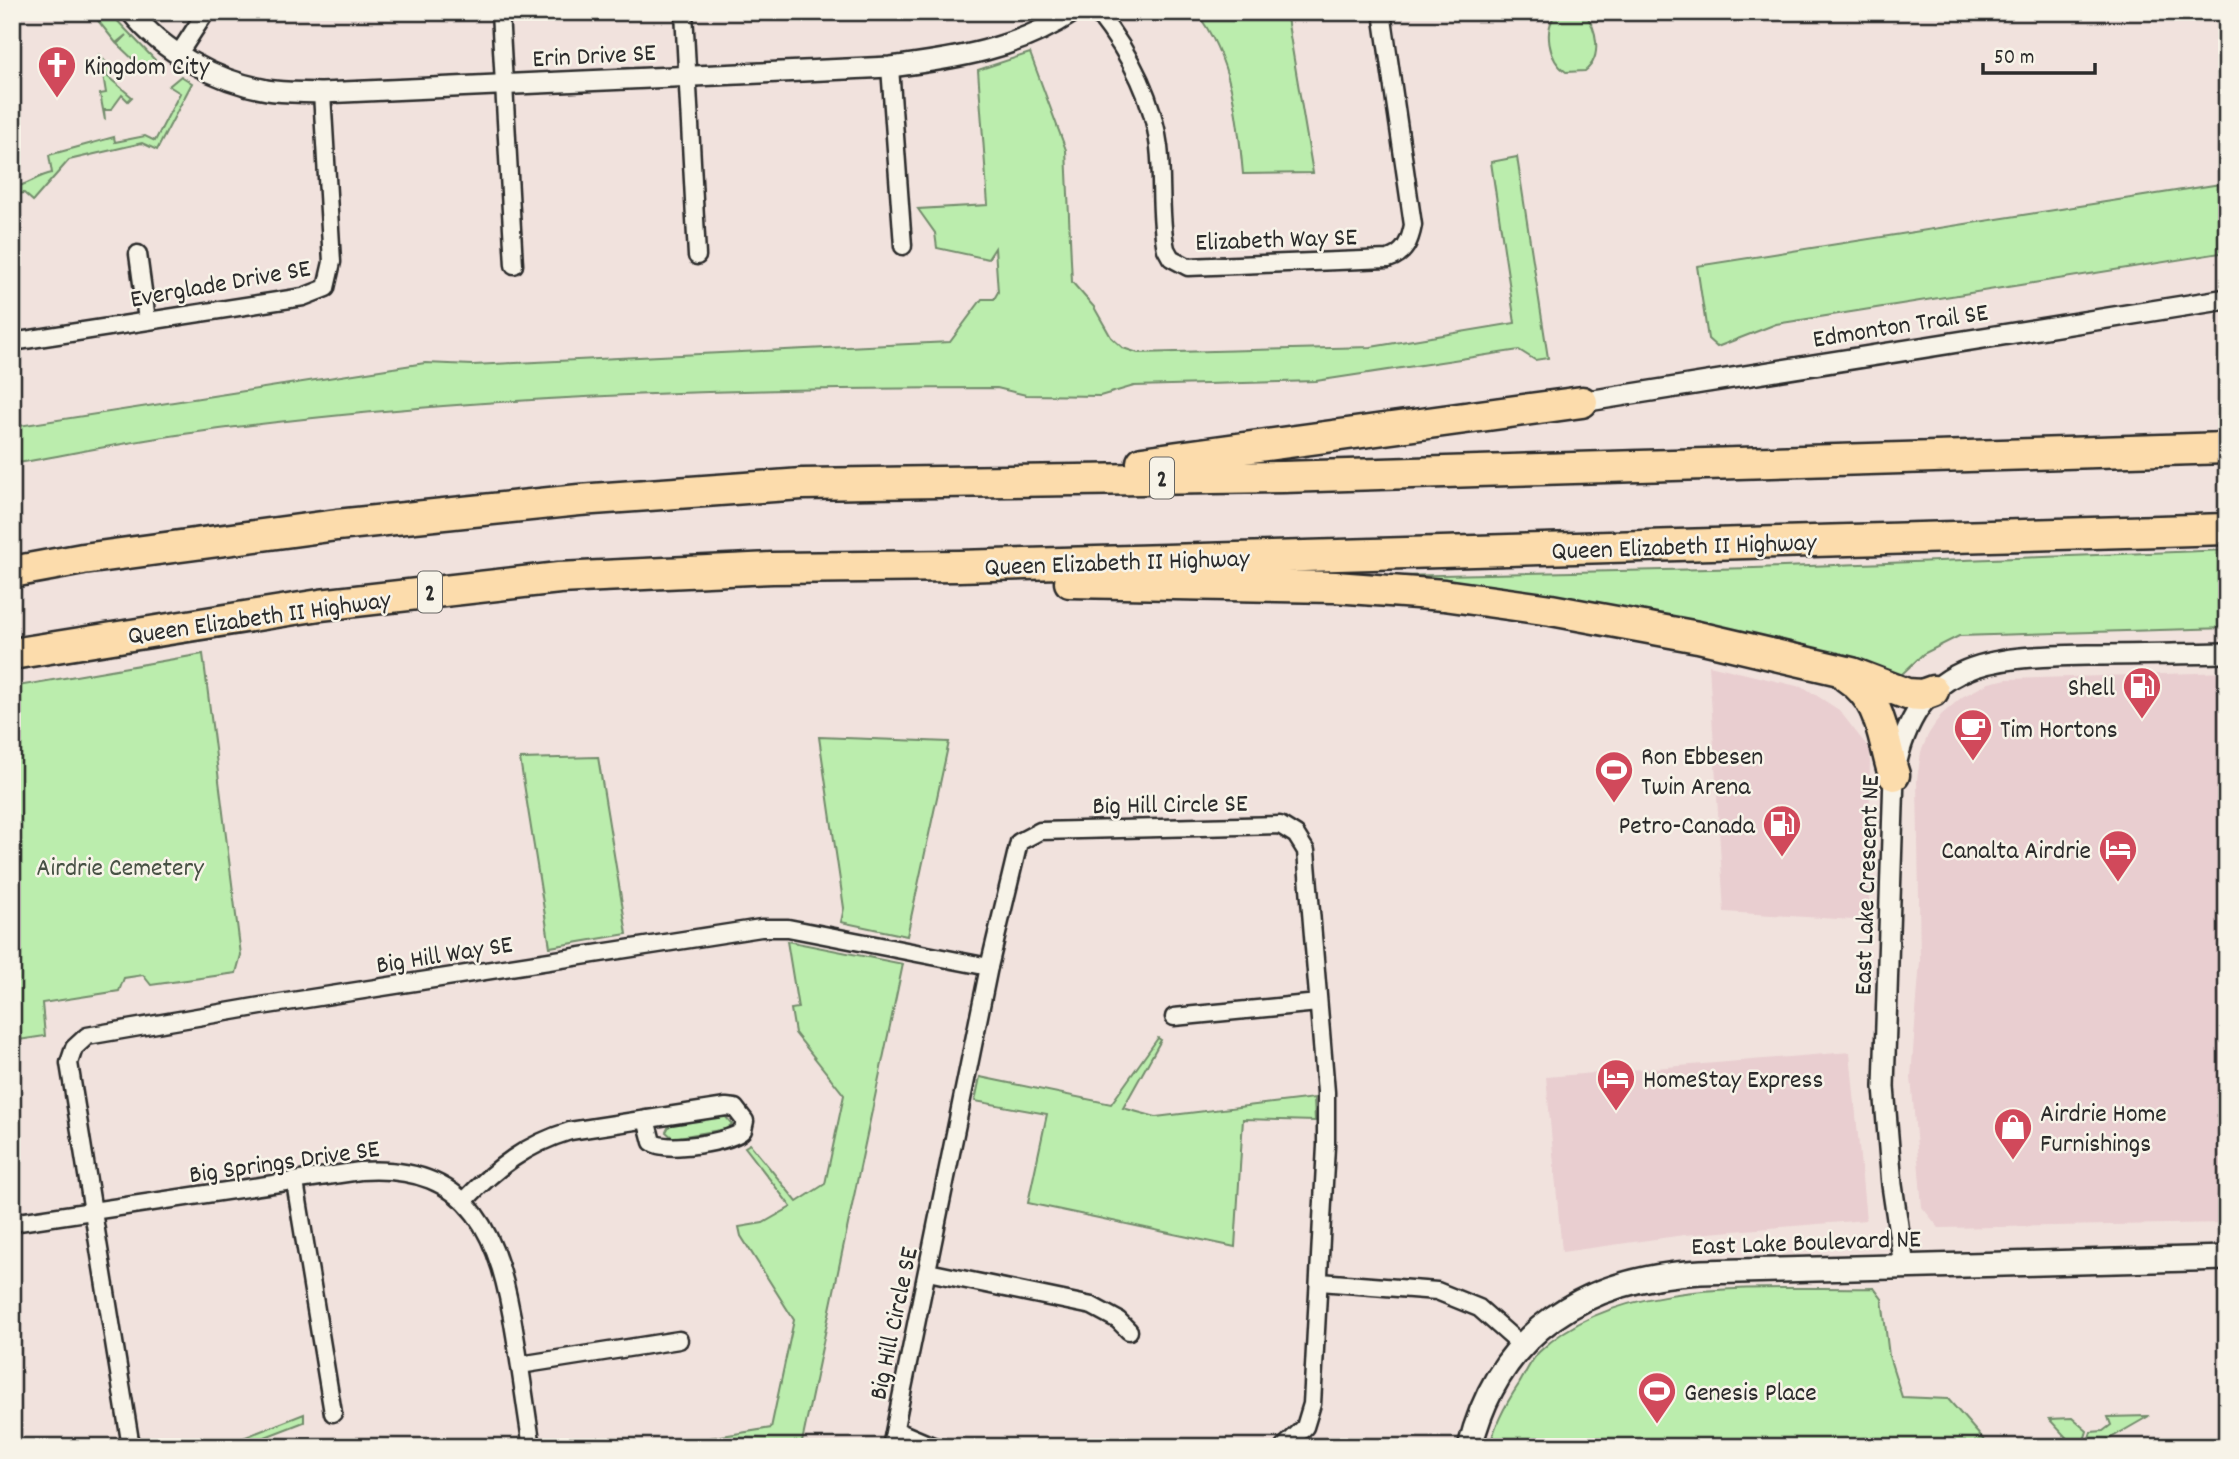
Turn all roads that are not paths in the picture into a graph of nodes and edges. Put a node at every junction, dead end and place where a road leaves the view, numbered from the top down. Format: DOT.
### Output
graph roads {
  1 [pos="131,12"];
  2 [pos="206,12"];
  3 [pos="500,12"];
  4 [pos="684,12"];
  5 [pos="1073,12"];
  6 [pos="1097,12"];
  7 [pos="1382,12"];
  8 [pos="178,55"];
  9 [pos="890,67"];
  10 [pos="687,76"];
  11 [pos="503,85"];
  12 [pos="322,93"];
  13 [pos="903,246"];
  14 [pos="138,254"];
  15 [pos="697,256"];
  16 [pos="514,265"];
  17 [pos="2227,299"];
  18 [pos="147,320"];
  19 [pos="12,342"];
  20 [pos="1582,402"];
  21 [pos="2227,448"];
  22 [pos="1016,479"];
  23 [pos="2227,529"];
  24 [pos="960,566"];
  25 [pos="12,572"];
  26 [pos="2227,653"];
  27 [pos="12,654"];
  28 [pos="1811,662"];
  29 [pos="1933,691"];
  30 [pos="1894,775"];
  31 [pos="989,967"];
  32 [pos="1318,1003"];
  33 [pos="1174,1017"];
  34 [pos="646,1119"];
  35 [pos="295,1182"];
  36 [pos="465,1200"];
  37 [pos="93,1211"];
  38 [pos="12,1223"];
  39 [pos="2227,1258"];
  40 [pos="1904,1266"];
  41 [pos="928,1272"];
  42 [pos="1320,1282"];
  43 [pos="1129,1331"];
  44 [pos="679,1340"];
  45 [pos="1522,1346"];
  46 [pos="520,1365"];
  47 [pos="333,1413"];
  48 [pos="895,1430"];
  49 [pos="131,1447"];
  50 [pos="532,1447"];
  51 [pos="891,1447"];
  52 [pos="935,1447"];
  53 [pos="1284,1447"];
  54 [pos="1470,1447"];
  1 -- 8 [label="street, Erin Drive SE"];
  2 -- 8 [label="street"];
  3 -- 11 [label="street"];
  4 -- 10 [label="street"];
  5 -- 9 [label="street, Erin Drive SE"];
  6 -- 7 [label="street, Elizabeth Way SE"];
  8 -- 12 [label="street, Erin Drive SE"];
  9 -- 10 [label="street, Erin Drive SE"];
  9 -- 13 [label="street"];
  10 -- 11 [label="street, Erin Drive SE"];
  10 -- 15 [label="street"];
  11 -- 12 [label="street, Erin Drive SE"];
  11 -- 16 [label="street"];
  12 -- 18 [label="street, Everglade Drive SE"];
  14 -- 18 [label="street"];
  17 -- 20 [label="street, Edmonton Trail SE"];
  18 -- 19 [label="street, Everglade Drive SE"];
  20 -- 22 [label="highway"];
  21 -- 22 [label="highway, 2"];
  22 -- 25 [label="highway, 2"];
  23 -- 24 [label="highway, Queen Elizabeth II Highway / 2"];
  24 -- 27 [label="highway, Queen Elizabeth II Highway / 2"];
  24 -- 28 [label="highway"];
  26 -- 29 [label="street, East Lake Crescent NE"];
  28 -- 29 [label="highway"];
  28 -- 30 [label="highway"];
  29 -- 30 [label="street, East Lake Crescent NE"];
  30 -- 40 [label="street, East Lake Crescent NE"];
  31 -- 32 [label="street, Big Hill Circle SE"];
  31 -- 37 [label="street, Big Hill Way SE"];
  31 -- 41 [label="street, Big Hill Circle SE"];
  32 -- 33 [label="street"];
  32 -- 42 [label="street, Big Hill Circle SE"];
  34 -- 34 [label="street"];
  34 -- 36 [label="street"];
  35 -- 36 [label="street, Big Springs Drive SE"];
  35 -- 37 [label="street, Big Springs Drive SE"];
  35 -- 47 [label="street"];
  36 -- 46 [label="street, Big Springs Drive SE"];
  37 -- 38 [label="street, Big Springs Drive SE"];
  37 -- 49 [label="street, Big Hill Way SE"];
  39 -- 40 [label="main road, East Lake Boulevard NE"];
  40 -- 45 [label="main road, East Lake Boulevard NE"];
  41 -- 43 [label="street"];
  41 -- 48 [label="street, Big Hill Circle SE"];
  42 -- 45 [label="street"];
  42 -- 53 [label="street, Big Hill Circle SE"];
  44 -- 46 [label="street"];
  45 -- 54 [label="main road, East Lake Boulevard NE"];
  46 -- 50 [label="street, Big Springs Drive SE"];
  48 -- 51 [label="street, Big Hill Circle SE"];
  48 -- 52 [label="street, Big Hill Circle SE"];
}
